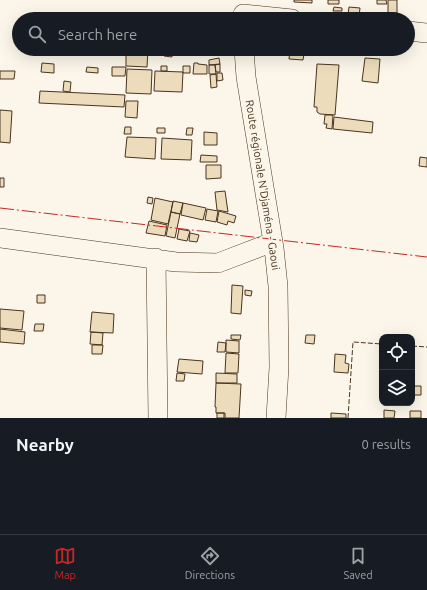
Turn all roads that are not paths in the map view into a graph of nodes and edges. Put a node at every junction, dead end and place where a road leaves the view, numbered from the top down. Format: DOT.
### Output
graph roads {
  1 [pos="415,31"];
  2 [pos="427,32"];
  3 [pos="244,56"];
  4 [pos="0,238"];
  5 [pos="274,245"];
  6 [pos="156,258"];
  7 [pos="158,418"];
  8 [pos="276,418"];
  1 -- 2 [label="street"];
  3 -- 5 [label="street, Route régionale N'Djaména - Gaoui"];
  4 -- 6 [label="street"];
  5 -- 6 [label="street"];
  5 -- 8 [label="street, Route régionale N'Djaména - Gaoui"];
  6 -- 7 [label="street"];
}
